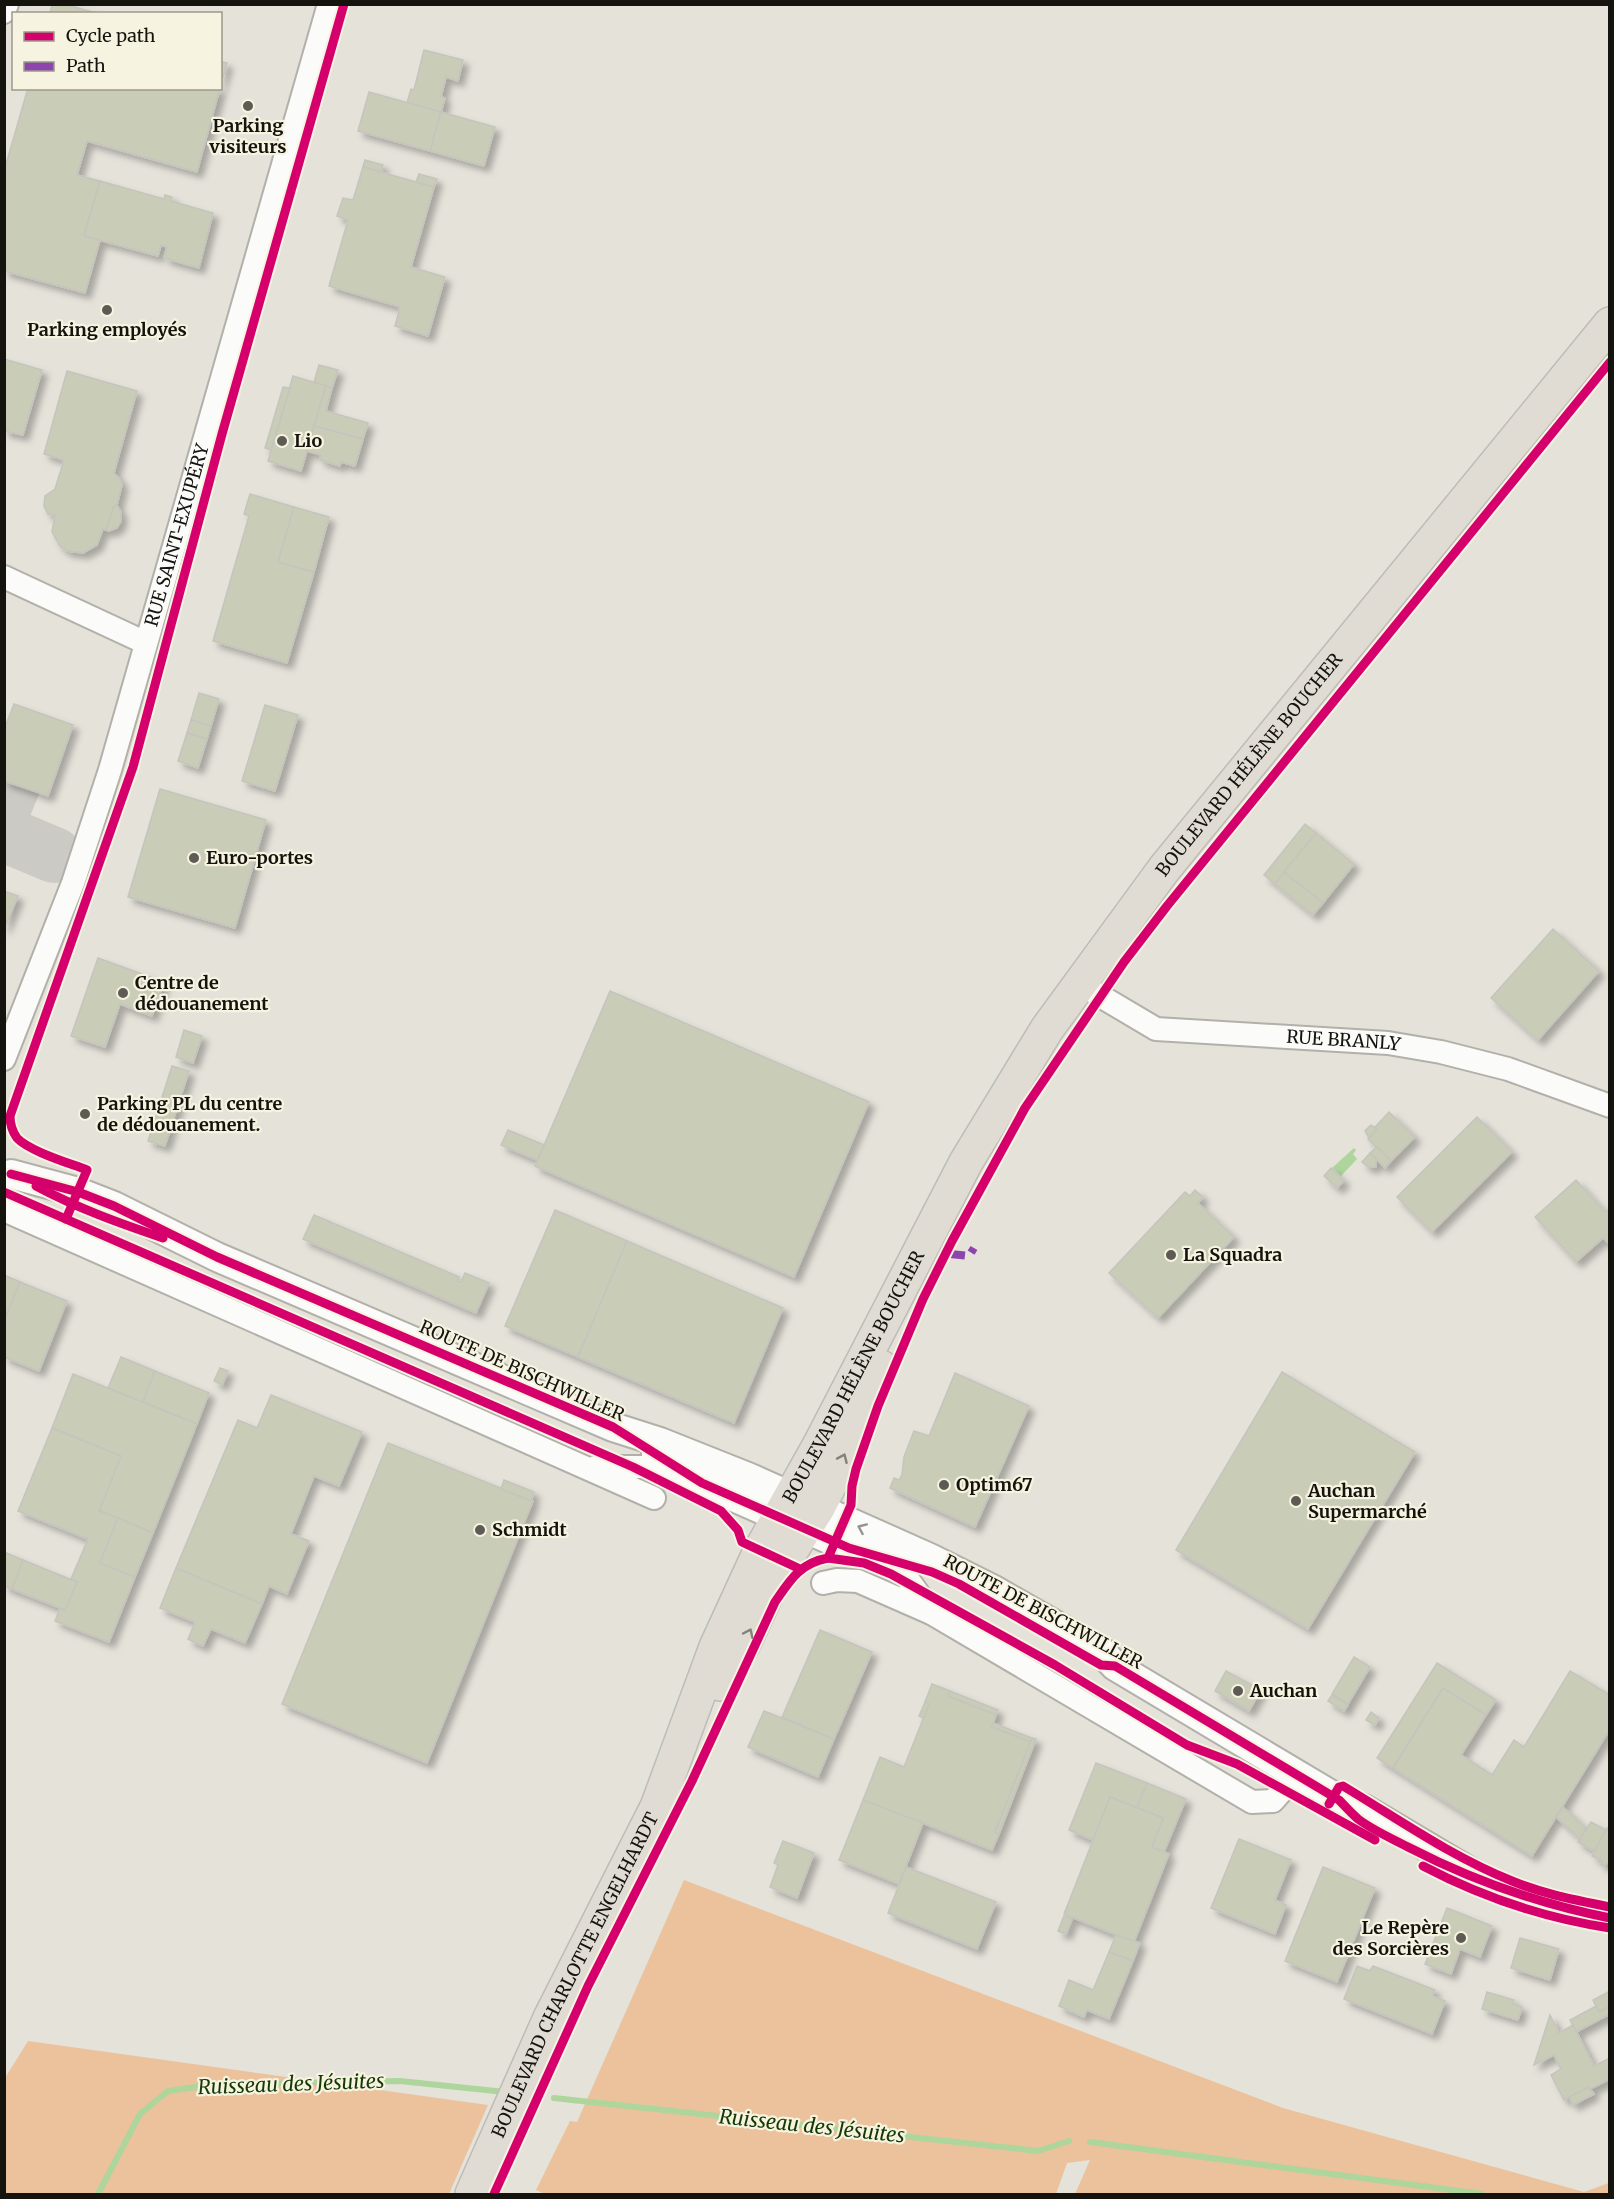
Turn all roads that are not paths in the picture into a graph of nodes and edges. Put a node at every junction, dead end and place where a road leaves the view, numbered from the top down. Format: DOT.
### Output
graph roads {
  1 [pos="6,4"];
  2 [pos="329,4"];
  3 [pos="4,12"];
  4 [pos="1610,324"];
  5 [pos="4,577"];
  6 [pos="146,643"];
  7 [pos="1080,984"];
  8 [pos="4,1059"];
  9 [pos="1610,1106"];
  10 [pos="8,1172"];
  11 [pos="4,1210"];
  12 [pos="613,1427"];
  13 [pos="588,1467"];
  14 [pos="681,1470"];
  15 [pos="654,1497"];
  16 [pos="799,1512"];
  17 [pos="894,1560"];
  18 [pos="823,1583"];
  19 [pos="933,1614"];
  20 [pos="1115,1666"];
  21 [pos="1296,1775"];
  22 [pos="1610,1918"];
  23 [pos="472,2194"];
  1 -- 3 [label="street"];
  2 -- 6 [label="street, RUE SAINT-EXUPÉRY"];
  4 -- 7 [label="main road, BOULEVARD HÉLÈNE BOUCHER"];
  5 -- 6 [label="street"];
  6 -- 8 [label="street, RUE SAINT-EXUPÉRY"];
  7 -- 9 [label="street, RUE BRANLY"];
  7 -- 16 [label="main road, BOULEVARD HÉLÈNE BOUCHER"];
  10 -- 12 [label="street, ROUTE DE BISCHWILLER"];
  11 -- 13 [label="street"];
  12 -- 14 [label="street, ROUTE DE BISCHWILLER"];
  12 -- 16 [label="street, ROUTE DE BISCHWILLER"];
  13 -- 14 [label="street"];
  13 -- 15 [label="street"];
  14 -- 16 [label="street, ROUTE DE BISCHWILLER"];
  16 -- 17 [label="street, ROUTE DE BISCHWILLER"];
  20 -- 16 [label="street, ROUTE DE BISCHWILLER, one-way"];
  16 -- 23 [label="main road, BOULEVARD CHARLOTTE ENGELHARDT"];
  17 -- 19 [label="street"];
  17 -- 20 [label="street, ROUTE DE BISCHWILLER"];
  18 -- 19 [label="street"];
  19 -- 21 [label="street"];
  20 -- 21 [label="street, ROUTE DE BISCHWILLER"];
  21 -- 22 [label="street, ROUTE DE BISCHWILLER"];
}
